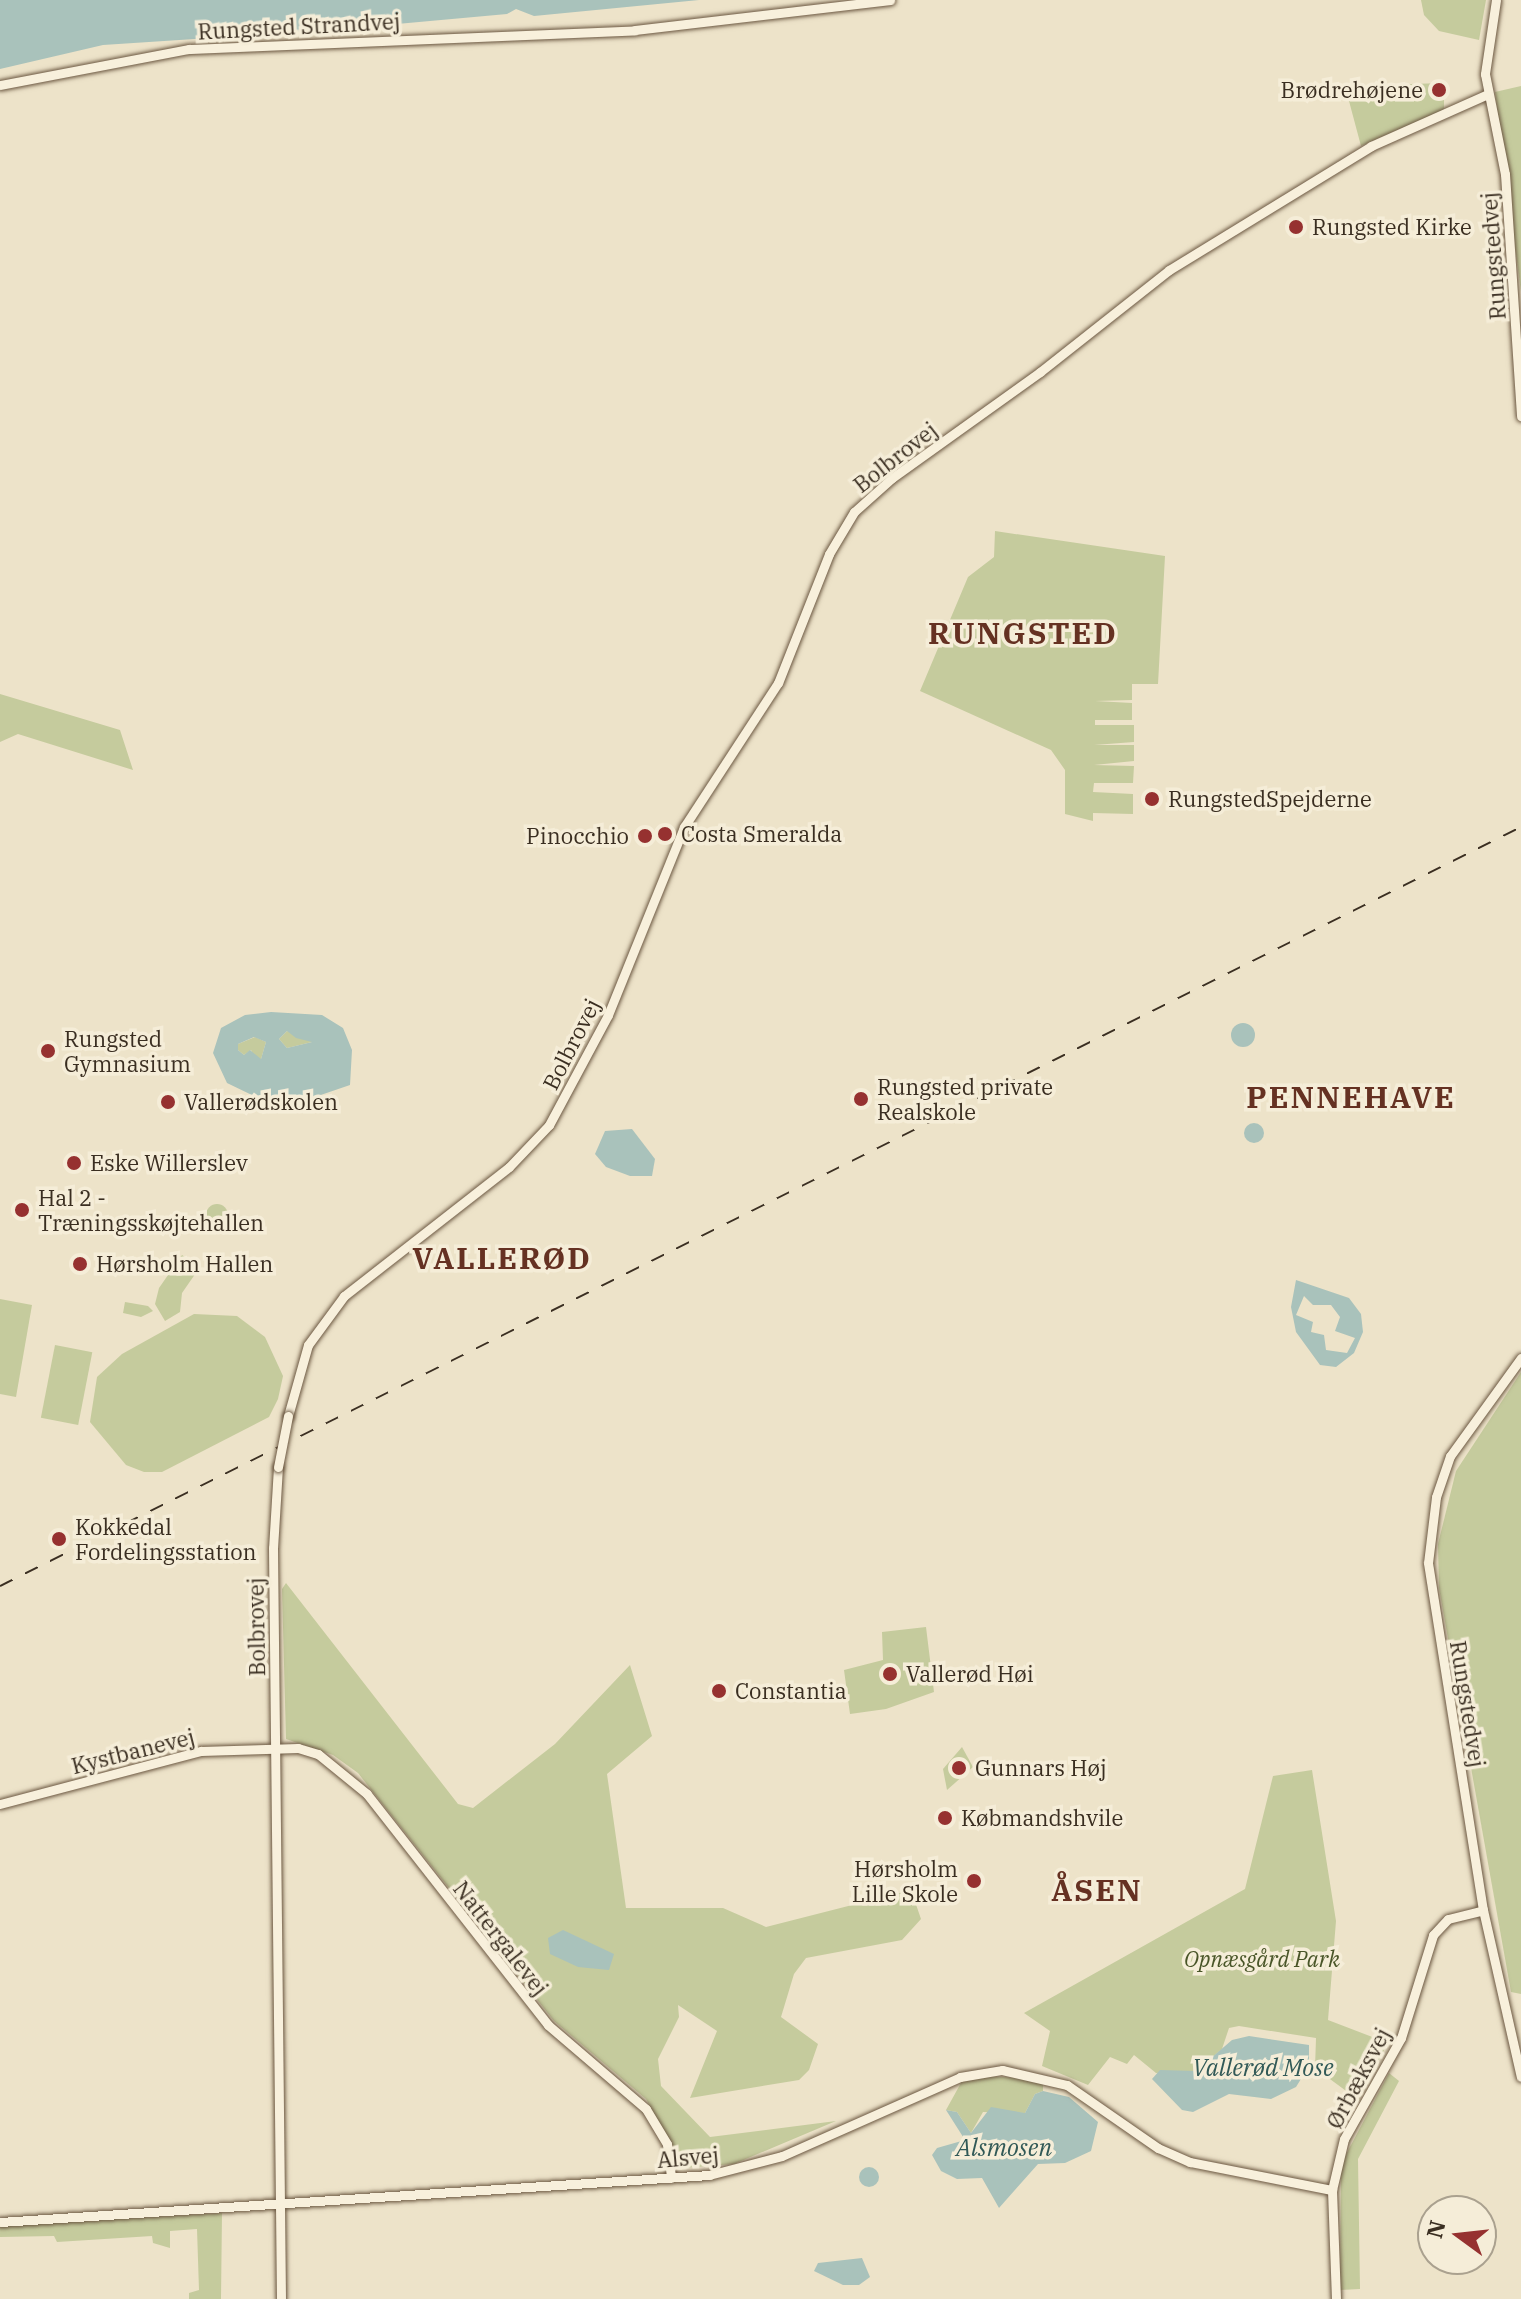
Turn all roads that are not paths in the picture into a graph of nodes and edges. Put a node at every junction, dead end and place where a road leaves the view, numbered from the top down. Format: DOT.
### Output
graph roads {
  1 [pos="890,0"];
  2 [pos="1496,0"];
  3 [pos="0,85"];
  4 [pos="1488,94"];
  5 [pos="1521,416"];
  6 [pos="1521,1358"];
  7 [pos="277,1748"];
  8 [pos="0,1804"];
  9 [pos="1483,1910"];
  10 [pos="1521,2077"];
  11 [pos="671,2178"];
  12 [pos="1332,2190"];
  13 [pos="282,2205"];
  14 [pos="0,2222"];
  15 [pos="281,2299"];
  16 [pos="1336,2299"];
  1 -- 3 [label="street, Rungsted Strandvej"];
  2 -- 4 [label="street, Rungstedvej"];
  4 -- 5 [label="street, Rungstedvej"];
  4 -- 7 [label="street, Bolbrovej, bridge"];
  6 -- 9 [label="street, Rungstedvej"];
  7 -- 8 [label="street, Kystbanevej"];
  7 -- 11 [label="street, Nattergalevej"];
  7 -- 13 [label="street, Bolbrovej"];
  9 -- 10 [label="street, Rungstedvej"];
  9 -- 12 [label="street, Ørbæksvej"];
  11 -- 12 [label="street, Alsvej"];
  11 -- 13 [label="street, Alsvej"];
  12 -- 16 [label="street, Ørbæksvej"];
  13 -- 14 [label="street, Alsvej"];
  13 -- 15 [label="street, Bolbrovej"];
}
